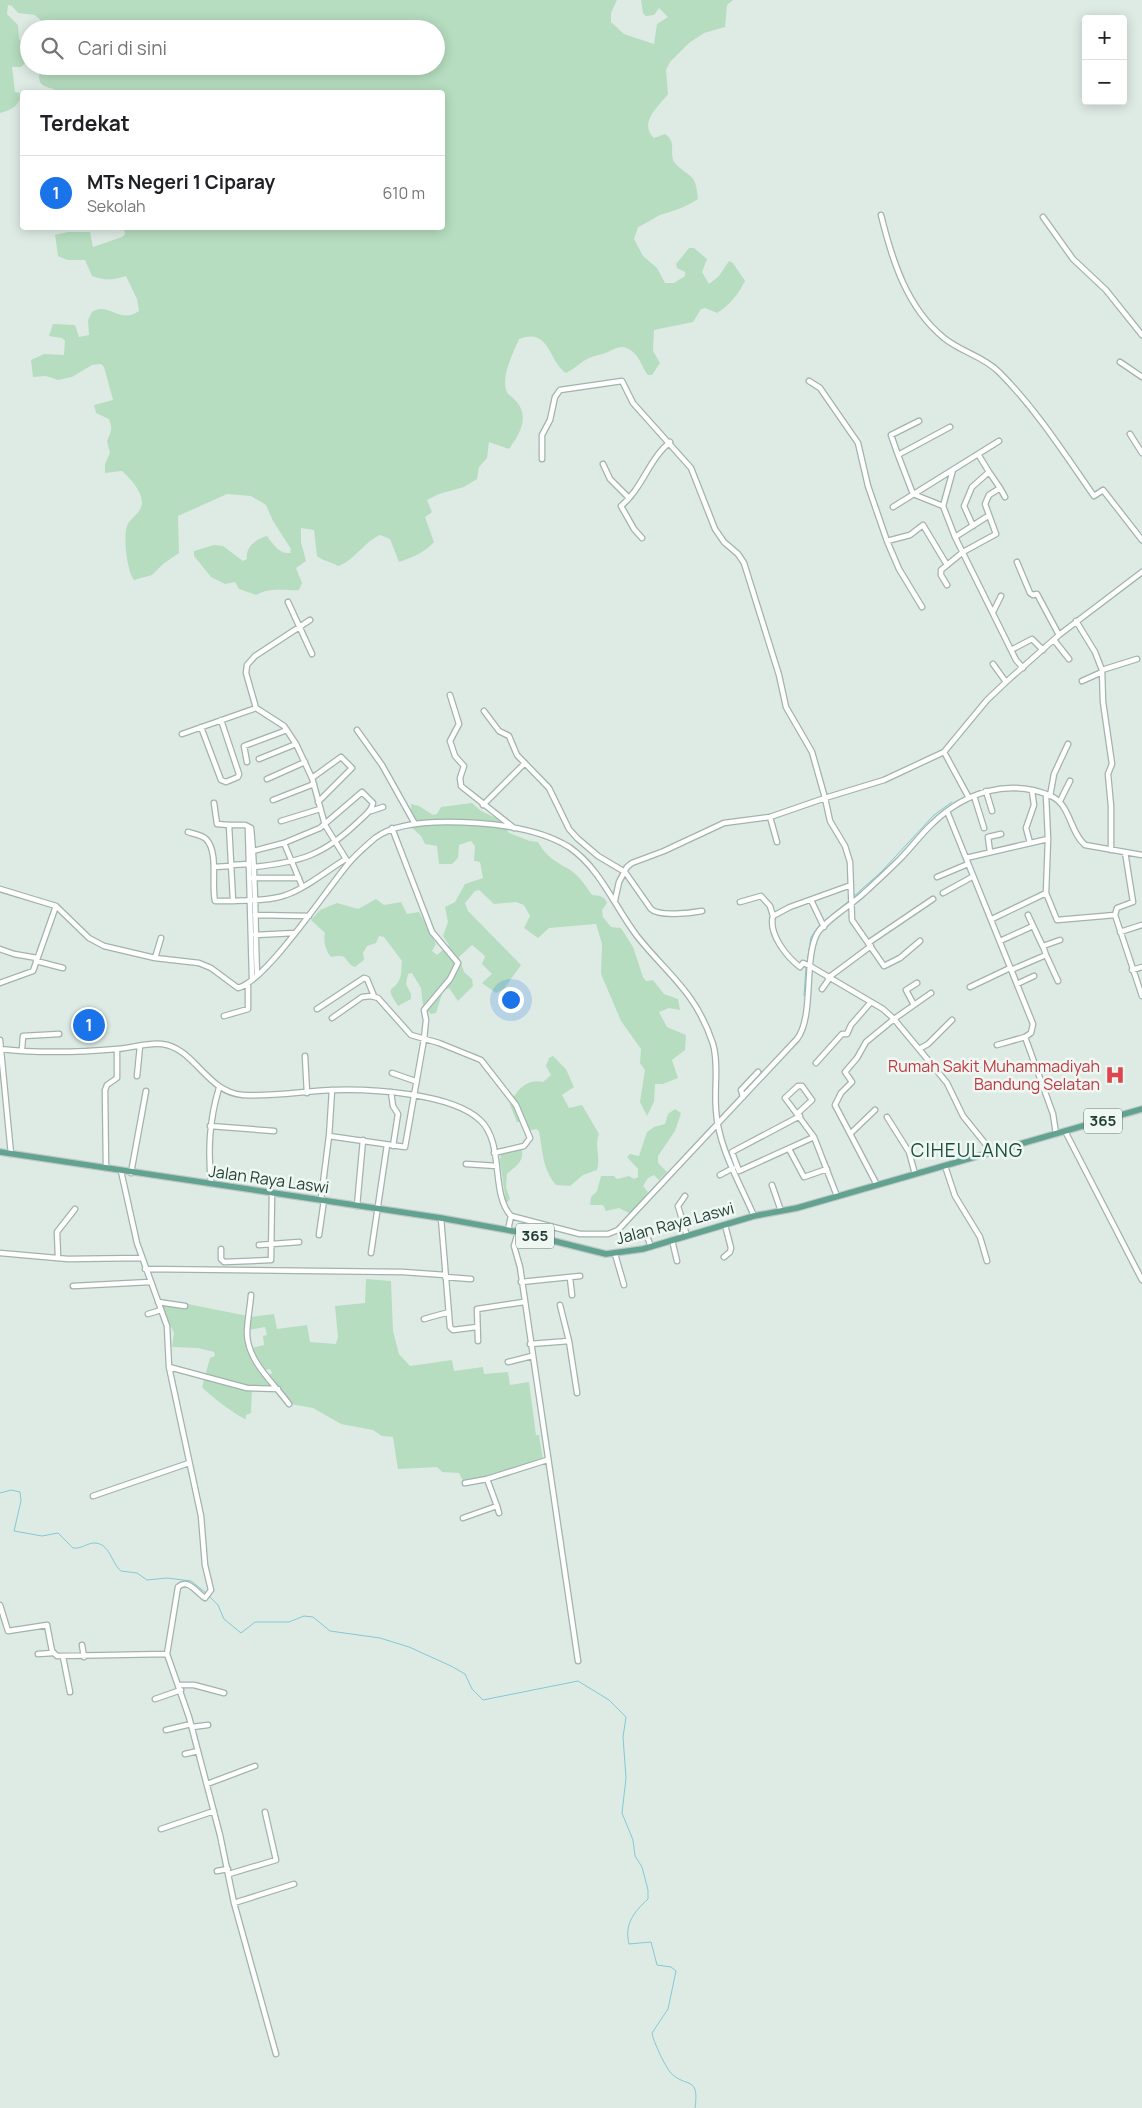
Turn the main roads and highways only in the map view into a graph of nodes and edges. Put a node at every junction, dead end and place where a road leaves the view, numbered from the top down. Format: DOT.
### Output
graph roads {
  1 [pos="1142,1109"];
  2 [pos="0,1152"];
  1 -- 2 [label="main road, Jalan Raya Laswi / 365"];
}
